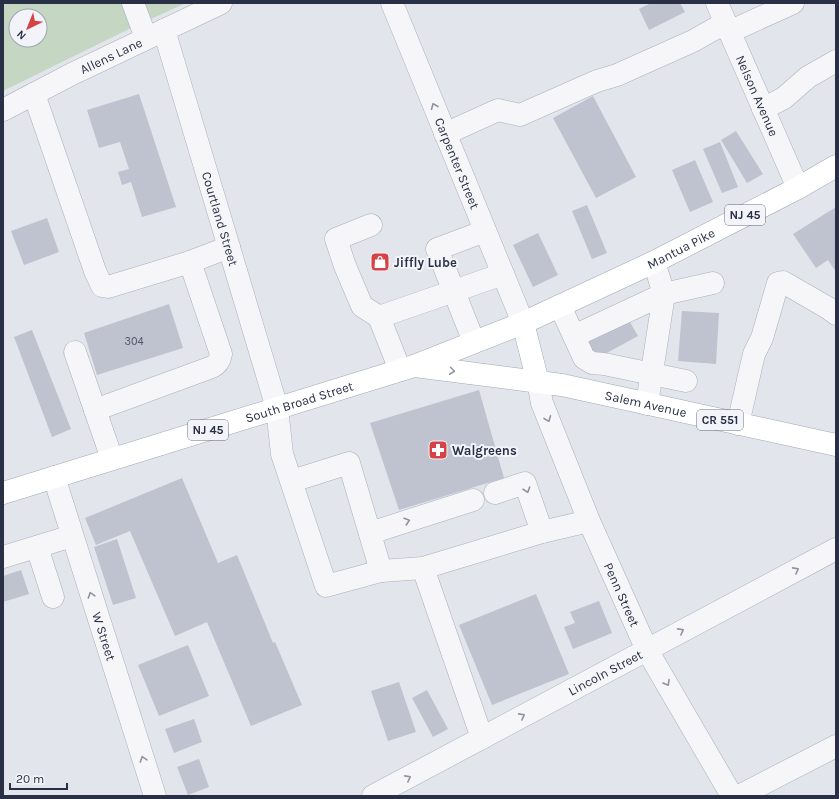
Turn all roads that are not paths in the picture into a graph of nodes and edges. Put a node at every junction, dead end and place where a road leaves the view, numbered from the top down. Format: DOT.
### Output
graph roads {
  1 [pos="133,3"];
  2 [pos="221,3"];
  3 [pos="392,3"];
  4 [pos="717,3"];
  5 [pos="793,3"];
  6 [pos="727,27"];
  7 [pos="155,34"];
  8 [pos="836,61"];
  9 [pos="34,94"];
  10 [pos="763,109"];
  11 [pos="3,110"];
  12 [pos="445,134"];
  13 [pos="836,166"];
  14 [pos="798,188"];
  15 [pos="371,225"];
  16 [pos="485,231"];
  17 [pos="229,247"];
  18 [pos="190,262"];
  19 [pos="654,262"];
  20 [pos="503,274"];
  21 [pos="713,284"];
  22 [pos="454,291"];
  23 [pos="664,294"];
  24 [pos="560,306"];
  25 [pos="836,314"];
  26 [pos="379,318"];
  27 [pos="523,323"];
  28 [pos="574,336"];
  29 [pos="474,342"];
  30 [pos="74,352"];
  31 [pos="604,364"];
  32 [pos="407,368"];
  33 [pos="652,374"];
  34 [pos="686,380"];
  35 [pos="538,382"];
  36 [pos="604,394"];
  37 [pos="647,404"];
  38 [pos="277,408"];
  39 [pos="95,410"];
  40 [pos="738,424"];
  41 [pos="836,445"];
  42 [pos="112,459"];
  43 [pos="54,477"];
  44 [pos="292,481"];
  45 [pos="3,493"];
  46 [pos="495,493"];
  47 [pos="473,500"];
  48 [pos="589,521"];
  49 [pos="542,532"];
  50 [pos="370,533"];
  51 [pos="72,536"];
  52 [pos="36,548"];
  53 [pos="836,549"];
  54 [pos="3,557"];
  55 [pos="423,568"];
  56 [pos="381,571"];
  57 [pos="53,597"];
  58 [pos="647,650"];
  59 [pos="482,738"];
  60 [pos="836,746"];
  61 [pos="154,796"];
  62 [pos="373,796"];
  63 [pos="732,796"];
  64 [pos="739,796"];
  1 -- 7 [label="street, Courtland Street"];
  2 -- 7 [label="street, Allens Lane"];
  12 -- 3 [label="street, Carpenter Street, one-way"];
  4 -- 6 [label="street, Nelson Avenue"];
  5 -- 6 [label="street"];
  6 -- 10 [label="street, Nelson Avenue"];
  6 -- 12 [label="street"];
  7 -- 9 [label="street, Allens Lane"];
  7 -- 17 [label="street, Courtland Street"];
  8 -- 10 [label="street"];
  9 -- 11 [label="street, Allens Lane"];
  9 -- 18 [label="street"];
  10 -- 14 [label="street, Nelson Avenue"];
  12 -- 16 [label="street, Carpenter Street"];
  13 -- 14 [label="main road, Mantua Pike / NJ 45"];
  14 -- 19 [label="main road, Mantua Pike / NJ 45"];
  15 -- 26 [label="street"];
  16 -- 20 [label="street, Carpenter Street"];
  16 -- 22 [label="street"];
  17 -- 18 [label="street"];
  17 -- 38 [label="street, Courtland Street"];
  18 -- 39 [label="street"];
  19 -- 23 [label="street"];
  19 -- 24 [label="main road, Mantua Pike / NJ 45"];
  20 -- 22 [label="street"];
  20 -- 27 [label="street, Carpenter Street"];
  21 -- 23 [label="street"];
  22 -- 26 [label="street"];
  22 -- 29 [label="street"];
  23 -- 28 [label="street"];
  23 -- 33 [label="street"];
  24 -- 27 [label="main road, Mantua Pike / NJ 45"];
  24 -- 28 [label="street"];
  25 -- 40 [label="street"];
  26 -- 32 [label="street"];
  27 -- 29 [label="main road, South Broad Street / NJ 45"];
  27 -- 35 [label="main road"];
  28 -- 31 [label="street"];
  29 -- 32 [label="main road, South Broad Street / NJ 45"];
  30 -- 39 [label="street"];
  31 -- 33 [label="street"];
  31 -- 36 [label="street"];
  32 -- 35 [label="main road, CR 551, one-way"];
  32 -- 38 [label="main road, South Broad Street / NJ 45"];
  33 -- 34 [label="street"];
  33 -- 37 [label="street"];
  35 -- 36 [label="main road, Salem Avenue / CR 551"];
  35 -- 48 [label="street, Penn Street, one-way"];
  36 -- 37 [label="main road, Salem Avenue / CR 551"];
  37 -- 40 [label="main road, Salem Avenue / CR 551"];
  38 -- 42 [label="main road, South Broad Street / NJ 45"];
  38 -- 44 [label="street, Courtland Street"];
  39 -- 42 [label="street"];
  40 -- 41 [label="main road, Salem Avenue / CR 551"];
  42 -- 43 [label="main road, South Broad Street / NJ 45"];
  43 -- 45 [label="main road, South Broad Street / NJ 45"];
  43 -- 51 [label="street, W Street"];
  44 -- 50 [label="street"];
  44 -- 56 [label="street, Courtland Street"];
  46 -- 49 [label="street, one-way"];
  50 -- 47 [label="street, one-way"];
  48 -- 49 [label="street"];
  48 -- 58 [label="street, Penn Street"];
  49 -- 55 [label="street"];
  50 -- 56 [label="street"];
  51 -- 52 [label="street"];
  61 -- 51 [label="street, W Street, one-way"];
  52 -- 54 [label="street"];
  52 -- 57 [label="street"];
  58 -- 53 [label="street, Lincoln Street, one-way"];
  55 -- 56 [label="street"];
  55 -- 59 [label="street"];
  59 -- 58 [label="street, Lincoln Street, one-way"];
  58 -- 63 [label="street, Penn Street, one-way"];
  62 -- 59 [label="street, Lincoln Street, one-way"];
  60 -- 64 [label="street"];
}
